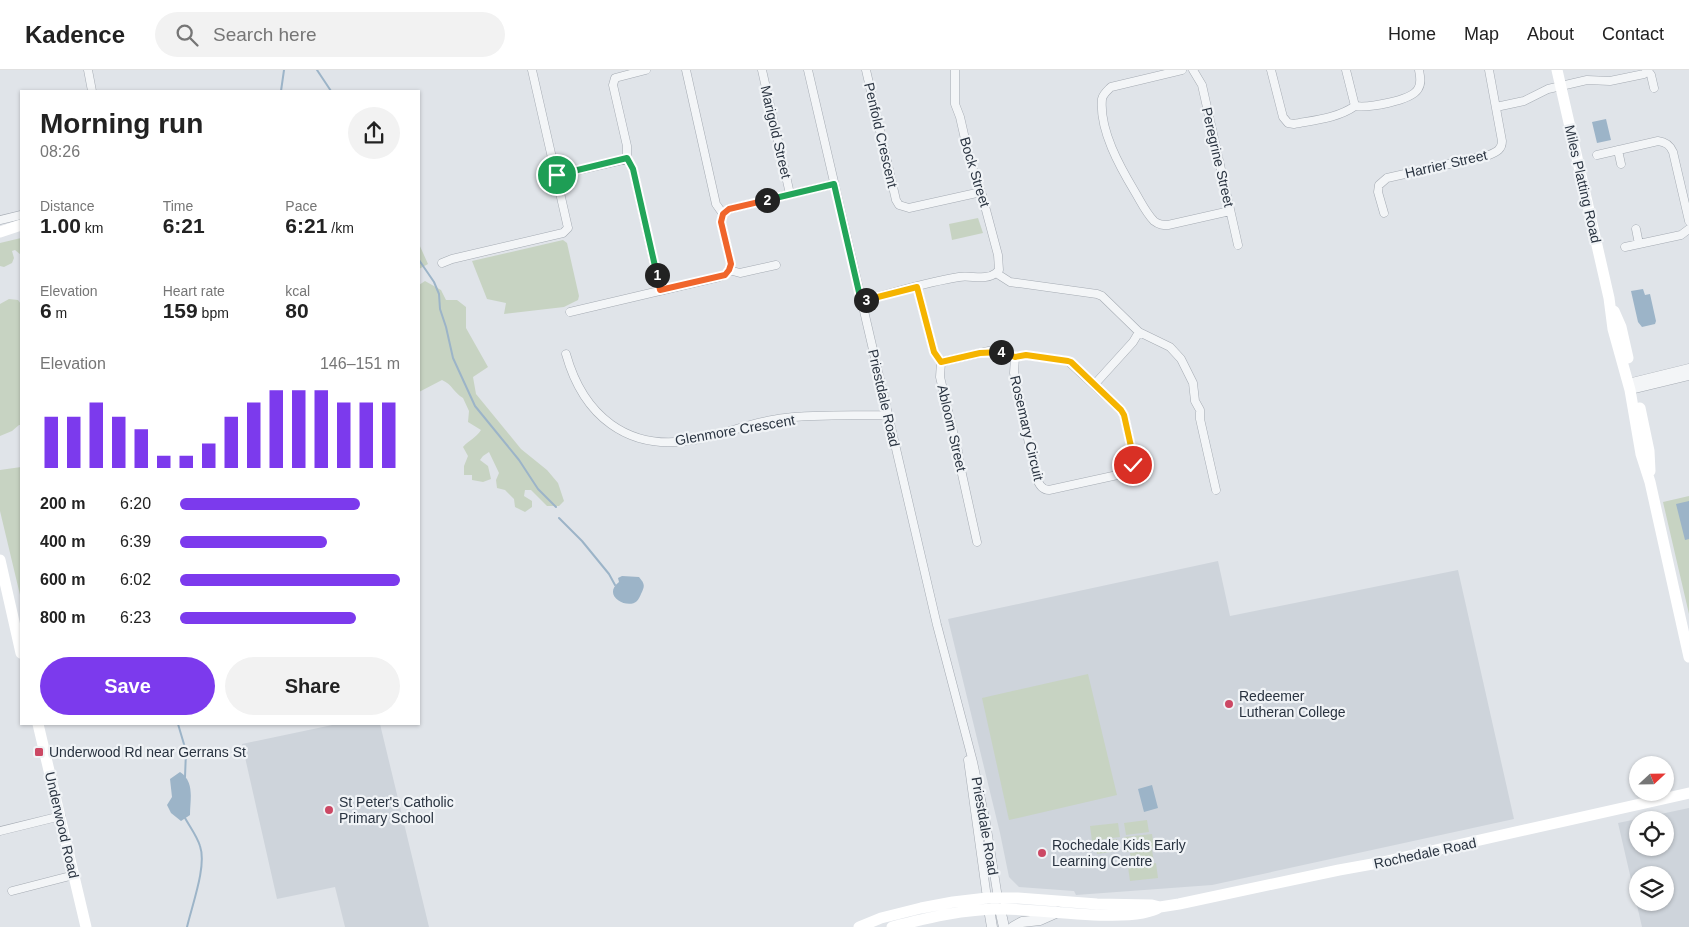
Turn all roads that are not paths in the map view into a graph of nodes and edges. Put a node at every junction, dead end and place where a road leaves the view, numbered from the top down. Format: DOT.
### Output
graph roads {
  1 [pos="88,70"];
  2 [pos="532,70"];
  3 [pos="646,70"];
  4 [pos="686,70"];
  5 [pos="762,70"];
  6 [pos="808,70"];
  7 [pos="866,70"];
  8 [pos="955,70"];
  9 [pos="1182,70"];
  10 [pos="1194,70"];
  11 [pos="1271,70"];
  12 [pos="1346,70"];
  13 [pos="1418,70"];
  14 [pos="1489,70"];
  15 [pos="1558,70"];
  16 [pos="1648,71"];
  17 [pos="1561,86"];
  18 [pos="1654,88"];
  19 [pos="92,90"];
  20 [pos="1355,106"];
  21 [pos="1496,107"];
  22 [pos="1618,150"];
  23 [pos="1597,155"];
  24 [pos="627,158"];
  25 [pos="1621,164"];
  26 [pos="557,175"];
  27 [pos="834,184"];
  28 [pos="981,192"];
  29 [pos="790,194"];
  30 [pos="1230,211"];
  31 [pos="1384,213"];
  32 [pos="723,214"];
  33 [pos="20,215"];
  34 [pos="0,220"];
  35 [pos="1689,221"];
  36 [pos="20,223"];
  37 [pos="20,223"];
  38 [pos="0,226"];
  39 [pos="1636,229"];
  40 [pos="1689,229"];
  41 [pos="0,232"];
  42 [pos="1639,244"];
  43 [pos="1238,245"];
  44 [pos="1625,247"];
  45 [pos="442,263"];
  46 [pos="776,265"];
  47 [pos="729,270"];
  48 [pos="996,273"];
  49 [pos="917,287"];
  50 [pos="660,290"];
  51 [pos="861,301"];
  52 [pos="570,312"];
  53 [pos="1139,332"];
  54 [pos="566,354"];
  55 [pos="1015,357"];
  56 [pos="941,362"];
  57 [pos="1689,368"];
  58 [pos="1689,376"];
  59 [pos="1094,385"];
  60 [pos="1632,386"];
  61 [pos="888,415"];
  62 [pos="1216,490"];
  63 [pos="978,542"];
  64 [pos="0,560"];
  65 [pos="20,649"];
  66 [pos="1689,657"];
  67 [pos="38,725"];
  68 [pos="1689,793"];
  69 [pos="60,816"];
  70 [pos="0,831"];
  71 [pos="74,875"];
  72 [pos="12,891"];
  73 [pos="994,903"];
  74 [pos="1160,907"];
  75 [pos="1059,912"];
  76 [pos="86,927"];
  77 [pos="859,927"];
  78 [pos="892,927"];
  79 [pos="992,927"];
  80 [pos="1004,927"];
  81 [pos="1013,927"];
  1 -- 19 [label="street"];
  2 -- 26 [label="street"];
  3 -- 24 [label="street"];
  4 -- 32 [label="street"];
  5 -- 29 [label="street, Marigold Street"];
  6 -- 27 [label="street, Priestdale Road"];
  7 -- 28 [label="street, Penfold Crescent"];
  8 -- 28 [label="street, Bock Street"];
  9 -- 30 [label="street"];
  10 -- 30 [label="street, Peregrine Street"];
  11 -- 20 [label="street"];
  12 -- 20 [label="street"];
  13 -- 20 [label="street"];
  14 -- 21 [label="street, Harrier Street"];
  15 -- 17 [label="main road, Miles Platting Road"];
  16 -- 17 [label="street"];
  16 -- 18 [label="street"];
  17 -- 21 [label="street"];
  17 -- 60 [label="main road, Miles Platting Road"];
  21 -- 31 [label="street, Harrier Street"];
  22 -- 23 [label="street"];
  22 -- 25 [label="street"];
  22 -- 35 [label="street"];
  24 -- 26 [label="street"];
  24 -- 50 [label="street"];
  26 -- 45 [label="street"];
  27 -- 29 [label="street"];
  27 -- 51 [label="street, Priestdale Road"];
  28 -- 48 [label="street, Bock Street"];
  29 -- 32 [label="street"];
  30 -- 43 [label="street, Peregrine Street"];
  32 -- 47 [label="street"];
  33 -- 34 [label="street"];
  36 -- 38 [label="street"];
  37 -- 41 [label="main road"];
  39 -- 42 [label="street"];
  40 -- 42 [label="street"];
  42 -- 44 [label="street"];
  46 -- 47 [label="street"];
  47 -- 50 [label="street"];
  48 -- 49 [label="street"];
  48 -- 53 [label="street"];
  49 -- 51 [label="street"];
  49 -- 56 [label="street, Abloom Street"];
  50 -- 52 [label="street"];
  51 -- 61 [label="street, Priestdale Road"];
  53 -- 59 [label="street"];
  53 -- 62 [label="street"];
  54 -- 61 [label="street, Glenmore Crescent"];
  55 -- 56 [label="street, Rosemary Circuit"];
  55 -- 59 [label="street, Rosemary Circuit"];
  55 -- 59 [label="street, Rosemary Circuit"];
  56 -- 63 [label="street, Abloom Street"];
  57 -- 60 [label="street"];
  58 -- 60 [label="street"];
  60 -- 66 [label="main road, Miles Platting Road"];
  61 -- 73 [label="street, Priestdale Road"];
  64 -- 65 [label="main road"];
  67 -- 69 [label="main road, Underwood Road"];
  68 -- 74 [label="main road, Rochedale Road"];
  69 -- 70 [label="street"];
  69 -- 71 [label="main road, Underwood Road"];
  71 -- 72 [label="street"];
  71 -- 76 [label="main road, Underwood Road"];
  73 -- 74 [label="main road, Rochedale Road"];
  73 -- 75 [label="main road, Rochedale Road"];
  73 -- 77 [label="main road, Rochedale Road"];
  73 -- 78 [label="main road, Rochedale Road"];
  73 -- 79 [label="street, Priestdale Road"];
  73 -- 80 [label="street, Priestdale Road"];
  74 -- 75 [label="main road, Rochedale Road"];
  75 -- 81 [label="street"];
}
